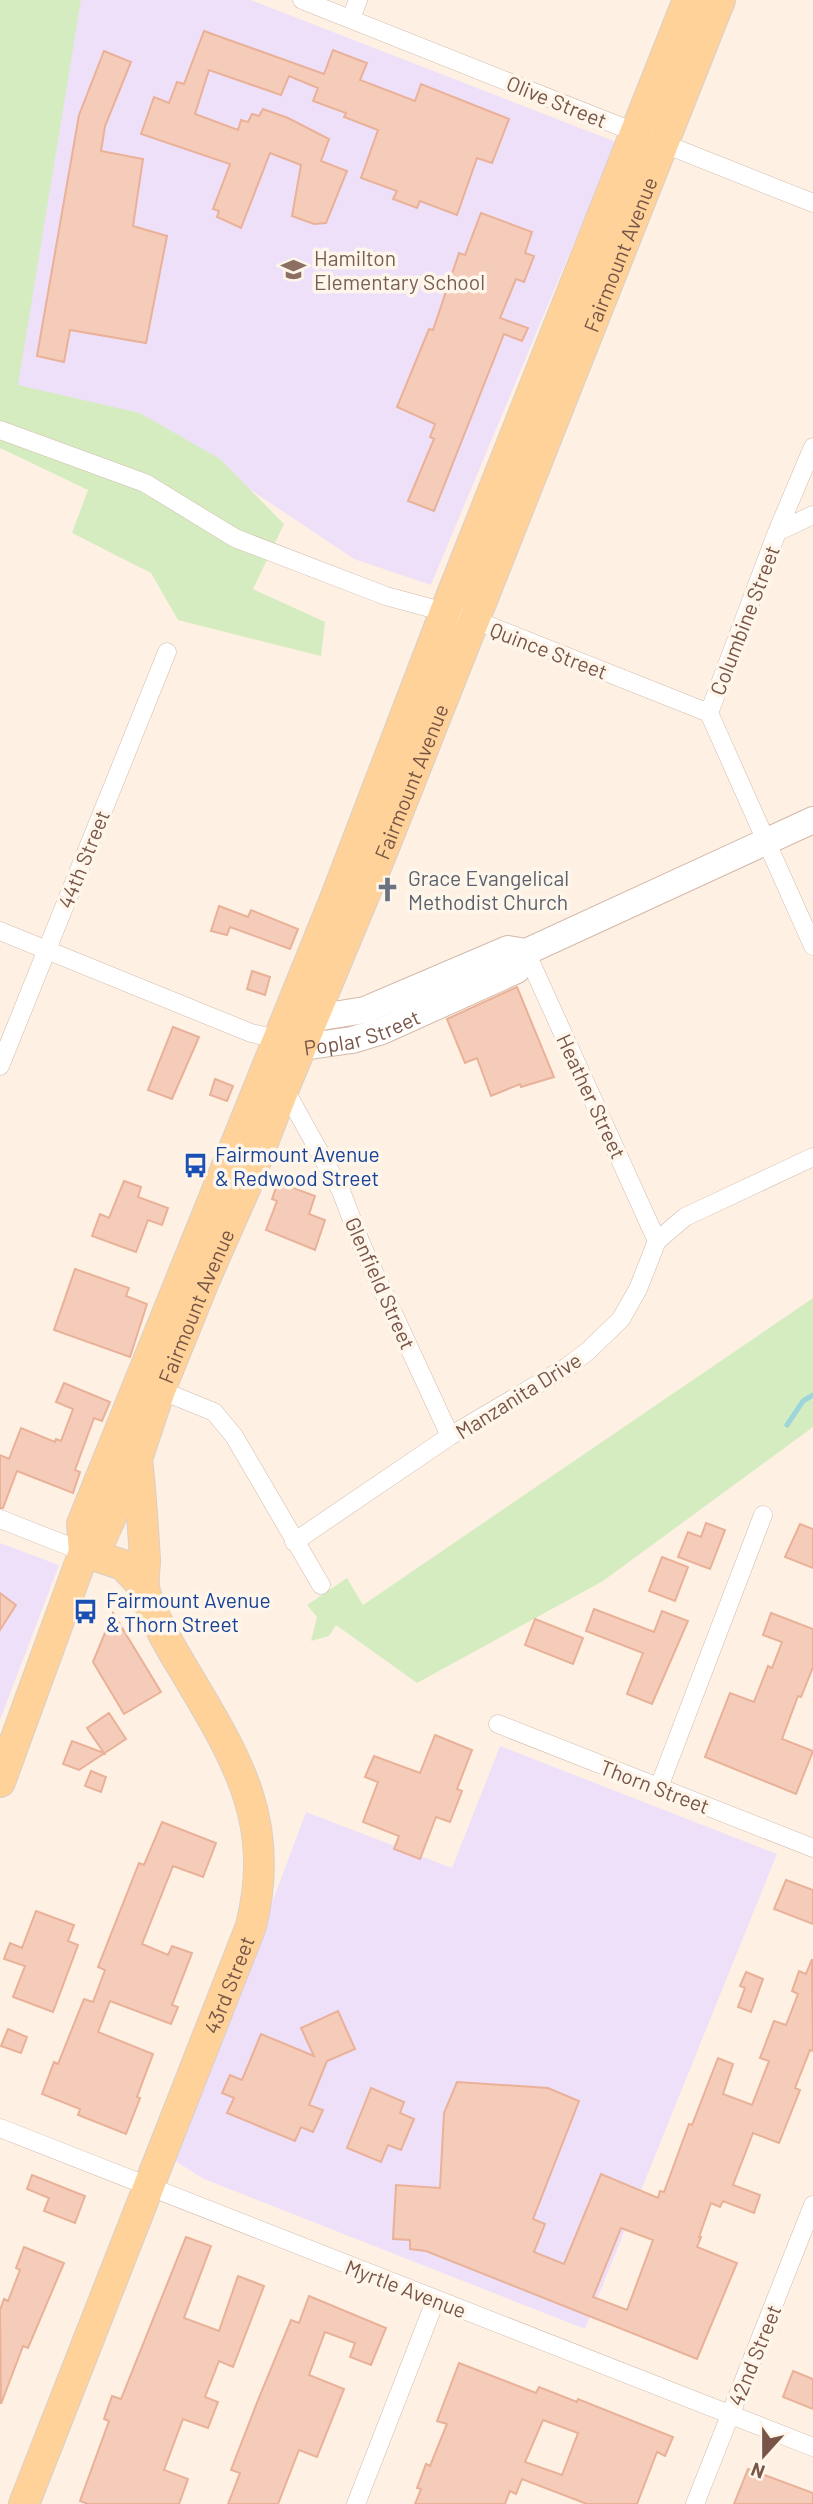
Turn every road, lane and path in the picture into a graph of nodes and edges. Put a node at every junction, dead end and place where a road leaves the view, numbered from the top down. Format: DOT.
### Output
graph roads {
  1 [pos="302,0"];
  2 [pos="358,0"];
  3 [pos="688,0"];
  4 [pos="720,0"];
  5 [pos="351,19"];
  6 [pos="650,138"];
  7 [pos="813,203"];
  8 [pos="0,430"];
  9 [pos="813,447"];
  10 [pos="813,515"];
  11 [pos="777,531"];
  12 [pos="446,612"];
  13 [pos="475,621"];
  14 [pos="167,652"];
  15 [pos="709,713"];
  16 [pos="813,820"];
  17 [pos="766,841"];
  18 [pos="0,931"];
  19 [pos="813,946"];
  20 [pos="46,950"];
  21 [pos="526,952"];
  22 [pos="315,1018"];
  23 [pos="283,1048"];
  24 [pos="0,1066"];
  25 [pos="284,1088"];
  26 [pos="813,1157"];
  27 [pos="657,1241"];
  28 [pos="160,1390"];
  29 [pos="450,1436"];
  30 [pos="137,1459"];
  31 [pos="763,1515"];
  32 [pos="0,1519"];
  33 [pos="294,1542"];
  34 [pos="84,1552"];
  35 [pos="321,1585"];
  36 [pos="144,1587"];
  37 [pos="498,1724"];
  38 [pos="0,1782"];
  39 [pos="659,1787"];
  40 [pos="813,1848"];
  41 [pos="0,2128"];
  42 [pos="149,2186"];
  43 [pos="813,2205"];
  44 [pos="436,2299"];
  45 [pos="730,2415"];
  46 [pos="813,2447"];
  47 [pos="24,2504"];
  48 [pos="356,2504"];
  49 [pos="695,2504"];
  1 -- 5 [label="street, Olive Street"];
  2 -- 5 [label="street"];
  3 -- 6 [label="main road, Fairmount Avenue"];
  4 -- 6 [label="main road, Fairmount Avenue"];
  5 -- 6 [label="street, Olive Street"];
  6 -- 7 [label="street, Olive Street"];
  6 -- 12 [label="main road, Fairmount Avenue"];
  6 -- 13 [label="main road, Fairmount Avenue"];
  8 -- 12 [label="street, Quince Street"];
  9 -- 11 [label="street, Columbine Street"];
  10 -- 11 [label="street"];
  11 -- 15 [label="street, Columbine Street"];
  12 -- 13 [label="street, Quince Street"];
  12 -- 23 [label="main road, Fairmount Avenue"];
  13 -- 15 [label="street, Quince Street"];
  13 -- 22 [label="main road, Fairmount Avenue"];
  14 -- 20 [label="street, 44th Street"];
  15 -- 17 [label="street, Columbine Street"];
  16 -- 17 [label="street, Poplar Street"];
  17 -- 19 [label="street, Columbine Street"];
  17 -- 21 [label="street, Poplar Street"];
  18 -- 20 [label="street"];
  20 -- 23 [label="street"];
  20 -- 24 [label="street, 44th Street"];
  21 -- 22 [label="street, Poplar Street"];
  21 -- 23 [label="street, Poplar Street"];
  21 -- 27 [label="street, Heather Street"];
  22 -- 23 [label="main road, Fairmount Avenue"];
  23 -- 25 [label="main road, Fairmount Avenue"];
  23 -- 34 [label="main road, Fairmount Avenue"];
  25 -- 28 [label="main road, Fairmount Avenue"];
  25 -- 29 [label="street, Glenfield Street"];
  26 -- 27 [label="street, Manzanita Drive"];
  27 -- 29 [label="street, Manzanita Drive"];
  28 -- 30 [label="main road, Fairmount Avenue"];
  28 -- 33 [label="street"];
  29 -- 33 [label="street, Manzanita Drive"];
  30 -- 34 [label="main road, Fairmount Avenue"];
  30 -- 36 [label="main road, 43rd Street"];
  31 -- 39 [label="street"];
  32 -- 34 [label="street"];
  33 -- 35 [label="street"];
  34 -- 36 [label="main road"];
  34 -- 38 [label="main road, Fairmount Avenue"];
  36 -- 42 [label="main road, 43rd Street"];
  37 -- 39 [label="street, Thorn Street"];
  39 -- 40 [label="street, Thorn Street"];
  41 -- 42 [label="street, Myrtle Avenue"];
  42 -- 44 [label="street, Myrtle Avenue"];
  42 -- 47 [label="main road, 43rd Street"];
  43 -- 45 [label="street, 42nd Street"];
  44 -- 45 [label="street, Myrtle Avenue"];
  44 -- 48 [label="street"];
  45 -- 46 [label="street, Myrtle Avenue"];
  45 -- 49 [label="street, 42nd Street"];
}
